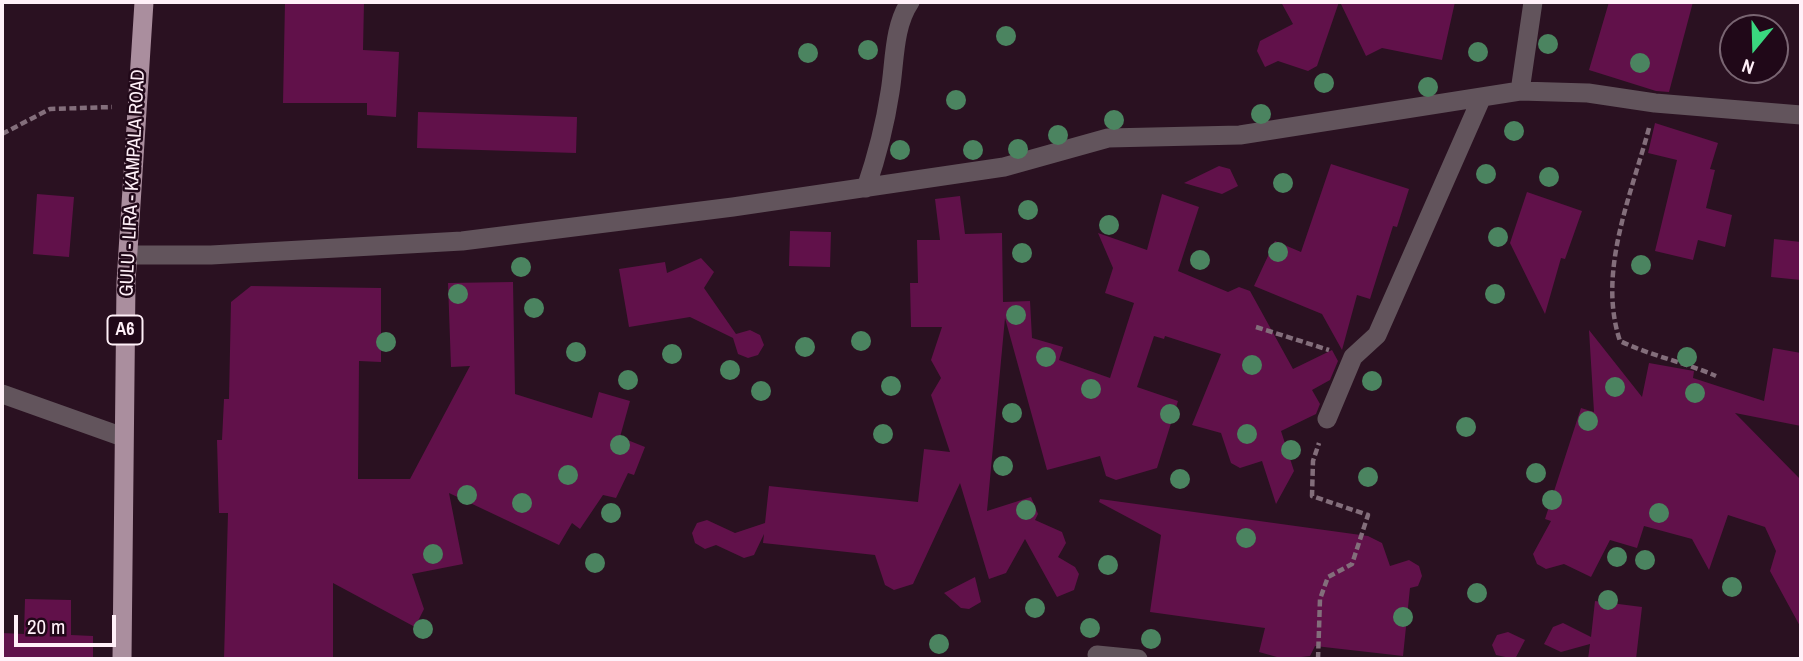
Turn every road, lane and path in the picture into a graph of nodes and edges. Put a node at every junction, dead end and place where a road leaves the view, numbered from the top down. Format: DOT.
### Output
graph roads {
  1 [pos="144,2"];
  2 [pos="910,2"];
  3 [pos="1533,2"];
  4 [pos="1520,91"];
  5 [pos="1481,99"];
  6 [pos="1655,103"];
  7 [pos="137,106"];
  8 [pos="1801,115"];
  9 [pos="2,134"];
  10 [pos="866,188"];
  11 [pos="128,255"];
  12 [pos="1256,327"];
  13 [pos="1353,357"];
  14 [pos="1716,376"];
  15 [pos="2,394"];
  16 [pos="1327,419"];
  17 [pos="123,437"];
  18 [pos="1097,655"];
  19 [pos="122,659"];
  20 [pos="1138,659"];
  21 [pos="1318,659"];
  1 -- 7 [label="main road, GULU - LIRA - KAMPALA ROAD / A6"];
  2 -- 10 [label="street"];
  3 -- 4 [label="street"];
  4 -- 5 [label="street"];
  4 -- 6 [label="street"];
  5 -- 10 [label="street"];
  5 -- 13 [label="street"];
  6 -- 8 [label="street"];
  6 -- 14 [label="path"];
  7 -- 9 [label="path"];
  7 -- 11 [label="main road, GULU - LIRA - KAMPALA ROAD / A6"];
  10 -- 11 [label="street"];
  11 -- 17 [label="main road, GULU - LIRA - KAMPALA ROAD / A6"];
  12 -- 13 [label="path"];
  13 -- 16 [label="street"];
  15 -- 17 [label="street"];
  16 -- 21 [label="path"];
  17 -- 19 [label="main road, GULU - LIRA - KAMPALA ROAD / A6"];
  18 -- 20 [label="street"];
}
